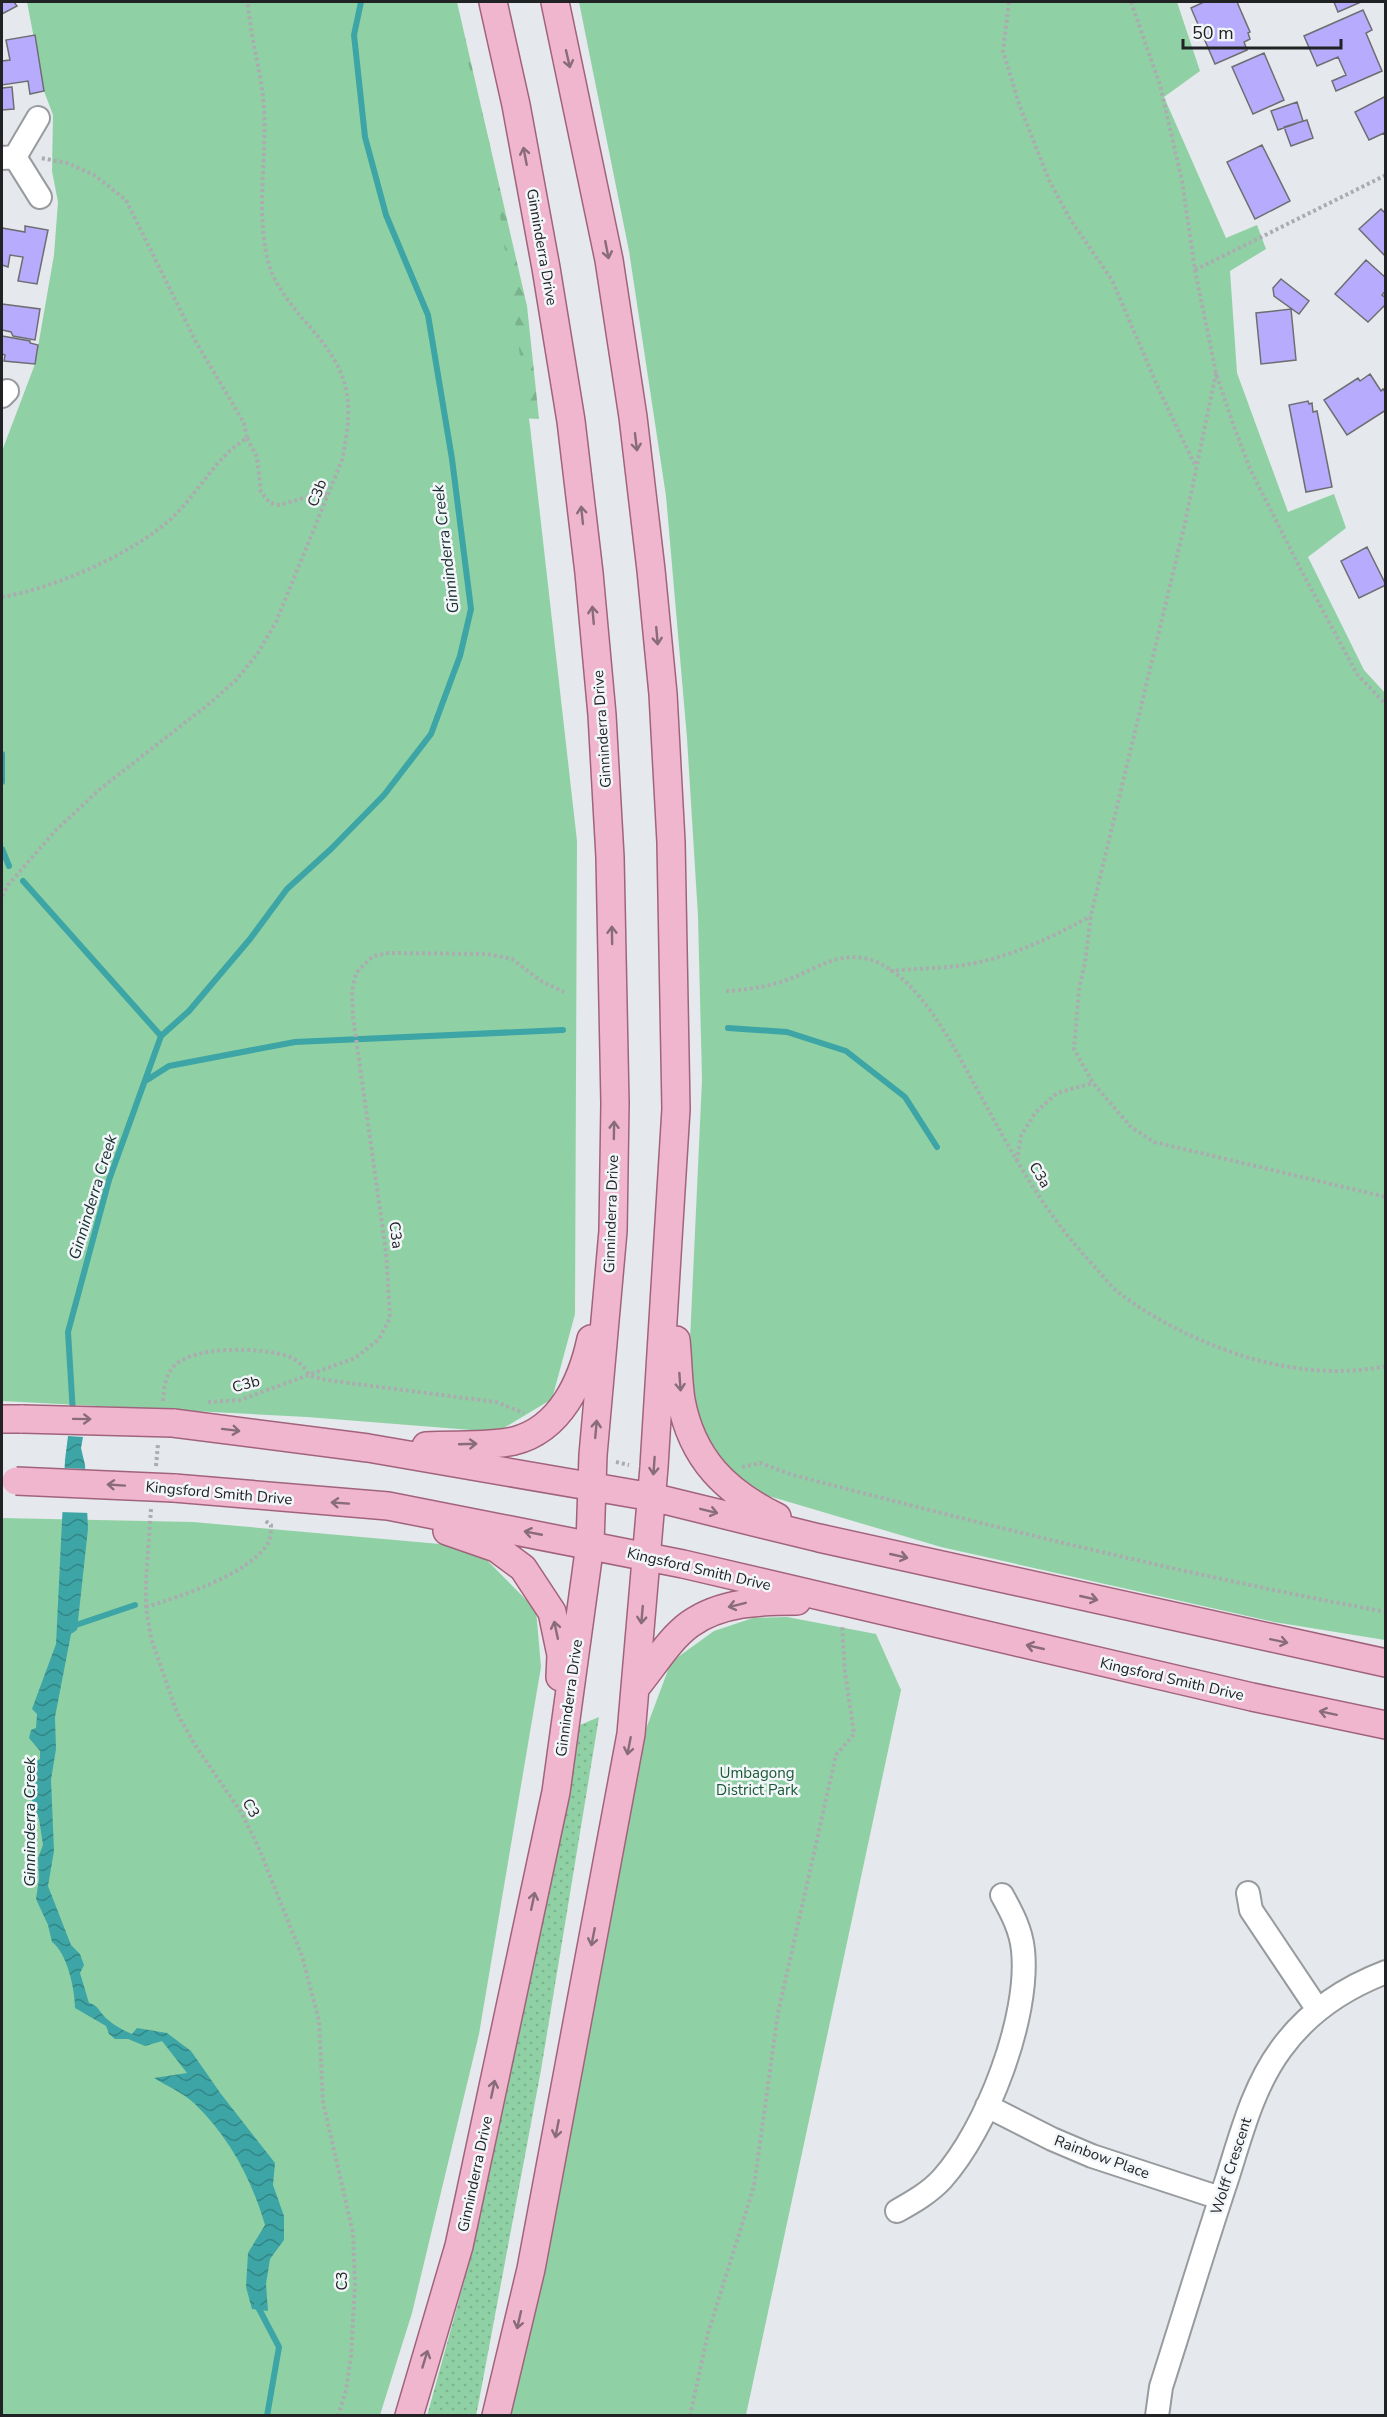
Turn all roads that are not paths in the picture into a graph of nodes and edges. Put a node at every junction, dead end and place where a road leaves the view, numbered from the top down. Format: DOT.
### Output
graph roads {
  1 [pos="493,2"];
  2 [pos="555,2"];
  3 [pos="38,118"];
  4 [pos="8,157"];
  5 [pos="40,197"];
  6 [pos="613,1231"];
  7 [pos="668,1261"];
  8 [pos="12,1419"];
  9 [pos="368,1448"];
  10 [pos="9,1481"];
  11 [pos="592,1487"];
  12 [pos="652,1497"];
  13 [pos="388,1506"];
  14 [pos="819,1538"];
  15 [pos="590,1544"];
  16 [pos="647,1556"];
  17 [pos="839,1601"];
  18 [pos="1386,1663"];
  19 [pos="636,1688"];
  20 [pos="1386,1725"];
  21 [pos="556,1792"];
  22 [pos="1248,1893"];
  23 [pos="1002,1895"];
  24 [pos="1386,1972"];
  25 [pos="1318,2010"];
  26 [pos="987,2106"];
  27 [pos="1220,2198"];
  28 [pos="897,2211"];
  29 [pos="409,2415"];
  30 [pos="496,2415"];
  31 [pos="1157,2415"];
  6 -- 1 [label="main road, Ginninderra Drive, one-way"];
  2 -- 7 [label="main road, one-way"];
  3 -- 4 [label="street"];
  4 -- 5 [label="street"];
  9 -- 6 [label="main road, one-way"];
  11 -- 6 [label="main road, Ginninderra Drive, one-way"];
  7 -- 12 [label="main road, one-way"];
  7 -- 14 [label="main road, one-way"];
  8 -- 9 [label="main road, one-way, bridge"];
  9 -- 11 [label="main road"];
  13 -- 10 [label="main road, Kingsford Smith Drive, one-way, bridge"];
  11 -- 12 [label="main road"];
  11 -- 15 [label="main road, Ginninderra Drive"];
  12 -- 14 [label="main road, one-way"];
  12 -- 16 [label="main road"];
  15 -- 13 [label="main road, Kingsford Smith Drive, one-way"];
  21 -- 13 [label="main road, one-way"];
  14 -- 18 [label="main road, one-way"];
  15 -- 16 [label="main road, Kingsford Smith Drive"];
  15 -- 21 [label="main road, Ginninderra Drive"];
  16 -- 17 [label="main road, Kingsford Smith Drive"];
  16 -- 19 [label="main road, one-way"];
  17 -- 19 [label="main road, one-way"];
  20 -- 17 [label="main road, Kingsford Smith Drive, one-way"];
  19 -- 30 [label="main road, one-way"];
  29 -- 21 [label="main road, Ginninderra Drive, one-way"];
  22 -- 25 [label="street"];
  23 -- 26 [label="street"];
  24 -- 25 [label="street, Wolff Crescent"];
  25 -- 27 [label="street, Wolff Crescent"];
  26 -- 27 [label="street, Rainbow Place"];
  26 -- 28 [label="street"];
  27 -- 31 [label="street, Wolff Crescent"];
}
